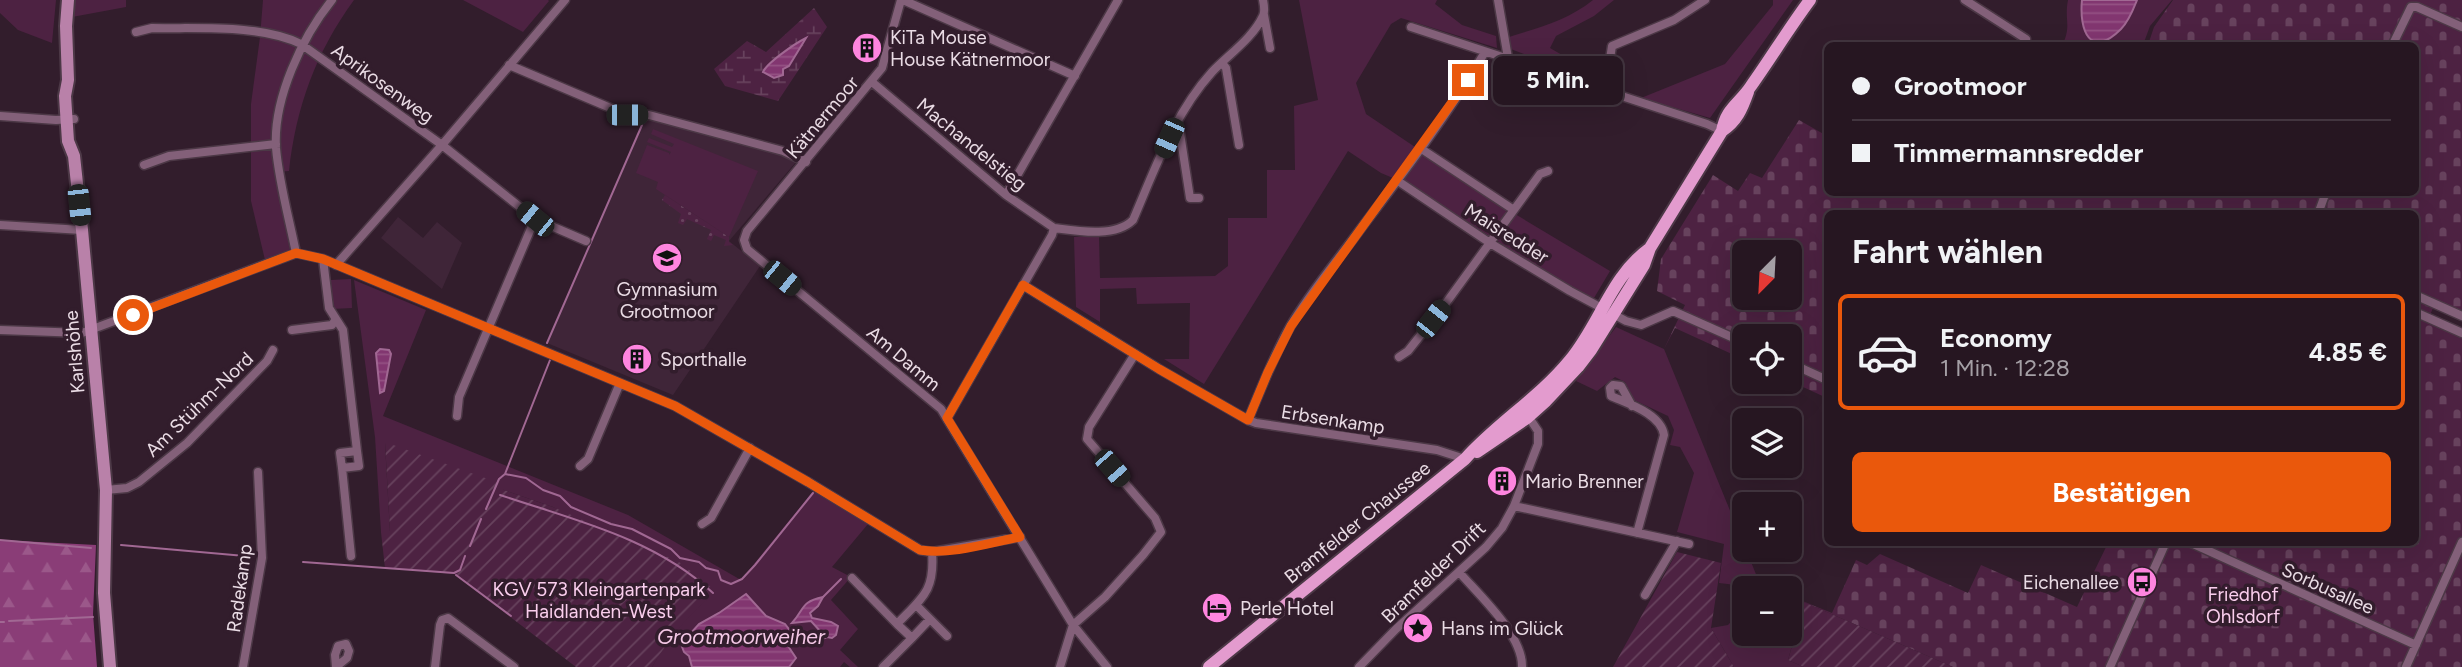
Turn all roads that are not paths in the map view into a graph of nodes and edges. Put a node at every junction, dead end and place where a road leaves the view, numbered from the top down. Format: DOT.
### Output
graph roads {
  1 [pos="68,0"];
  2 [pos="331,0"];
  3 [pos="565,0"];
  4 [pos="902,0"];
  5 [pos="1118,0"];
  6 [pos="1263,0"];
  7 [pos="1498,0"];
  8 [pos="1705,0"];
  9 [pos="1810,0"];
  10 [pos="1965,0"];
  11 [pos="1264,15"];
  12 [pos="1411,27"];
  13 [pos="2462,27"];
  14 [pos="136,32"];
  15 [pos="2026,39"];
  16 [pos="2394,42"];
  17 [pos="301,44"];
  18 [pos="1270,48"];
  19 [pos="1485,51"];
  20 [pos="1507,58"];
  21 [pos="1222,63"];
  22 [pos="509,65"];
  23 [pos="1075,76"];
  24 [pos="872,82"];
  25 [pos="1613,92"];
  26 [pos="0,116"];
  27 [pos="70,119"];
  28 [pos="1174,129"];
  29 [pos="1721,131"];
  30 [pos="276,144"];
  31 [pos="442,145"];
  32 [pos="1239,145"];
  33 [pos="1420,148"];
  34 [pos="806,162"];
  35 [pos="144,165"];
  36 [pos="1548,170"];
  37 [pos="1398,181"];
  38 [pos="1006,195"];
  39 [pos="1199,198"];
  40 [pos="1511,208"];
  41 [pos="535,219"];
  42 [pos="0,225"];
  43 [pos="1054,228"];
  44 [pos="82,230"];
  45 [pos="744,240"];
  46 [pos="586,241"];
  47 [pos="1490,243"];
  48 [pos="296,253"];
  49 [pos="323,259"];
  50 [pos="336,265"];
  51 [pos="1023,285"];
  52 [pos="2419,297"];
  53 [pos="1607,311"];
  54 [pos="2419,314"];
  55 [pos="2462,316"];
  56 [pos="336,319"];
  57 [pos="486,329"];
  58 [pos="0,330"];
  59 [pos="292,330"];
  60 [pos="91,331"];
  61 [pos="2462,333"];
  62 [pos="1732,337"];
  63 [pos="273,350"];
  64 [pos="1135,354"];
  65 [pos="1399,357"];
  66 [pos="1802,369"];
  67 [pos="1824,379"];
  68 [pos="620,383"];
  69 [pos="1632,406"];
  70 [pos="1525,412"];
  71 [pos="457,416"];
  72 [pos="947,418"];
  73 [pos="1248,420"];
  74 [pos="750,448"];
  75 [pos="357,451"];
  76 [pos="1465,459"];
  77 [pos="580,466"];
  78 [pos="342,468"];
  79 [pos="258,472"];
  80 [pos="106,490"];
  81 [pos="1514,506"];
  82 [pos="702,524"];
  83 [pos="1637,533"];
  84 [pos="1020,537"];
  85 [pos="1677,541"];
  86 [pos="2462,542"];
  87 [pos="1689,544"];
  88 [pos="2164,546"];
  89 [pos="2198,546"];
  90 [pos="932,552"];
  91 [pos="351,556"];
  92 [pos="1459,572"];
  93 [pos="852,578"];
  94 [pos="1645,595"];
  95 [pos="916,605"];
  96 [pos="930,619"];
  97 [pos="897,624"];
  98 [pos="1073,625"];
  99 [pos="947,636"];
  100 [pos="912,638"];
  101 [pos="2416,645"];
  102 [pos="110,667"];
  103 [pos="243,667"];
  104 [pos="435,667"];
  105 [pos="514,667"];
  106 [pos="883,667"];
  107 [pos="1060,667"];
  108 [pos="1107,667"];
  109 [pos="1209,667"];
  110 [pos="1359,667"];
  111 [pos="1521,667"];
  112 [pos="2110,667"];
  113 [pos="2406,667"];
  1 -- 27 [label="main road, Karlshöhe"];
  2 -- 17 [label="street"];
  3 -- 22 [label="street"];
  4 -- 23 [label="street"];
  4 -- 24 [label="street, Kätnermoor"];
  5 -- 23 [label="street"];
  6 -- 11 [label="street"];
  7 -- 20 [label="street"];
  8 -- 25 [label="street"];
  9 -- 29 [label="main road, Bramfelder Chaussee"];
  10 -- 15 [label="street"];
  11 -- 18 [label="street"];
  11 -- 21 [label="street"];
  12 -- 19 [label="street"];
  13 -- 16 [label="street"];
  14 -- 17 [label="street, Aprikosenweg"];
  17 -- 30 [label="street"];
  17 -- 31 [label="street, Aprikosenweg"];
  19 -- 20 [label="street"];
  19 -- 33 [label="street"];
  20 -- 25 [label="street"];
  21 -- 28 [label="street"];
  21 -- 32 [label="street"];
  22 -- 31 [label="street"];
  22 -- 34 [label="street"];
  23 -- 38 [label="street"];
  24 -- 34 [label="street, Kätnermoor"];
  24 -- 38 [label="street, Machandelstieg"];
  25 -- 29 [label="street"];
  26 -- 27 [label="street"];
  27 -- 44 [label="main road, Karlshöhe"];
  28 -- 39 [label="street"];
  28 -- 43 [label="street"];
  29 -- 53 [label="main road, Bramfelder Chaussee"];
  30 -- 35 [label="street"];
  30 -- 48 [label="street"];
  31 -- 41 [label="street, Aprikosenweg"];
  31 -- 50 [label="street"];
  33 -- 37 [label="street"];
  33 -- 40 [label="street, Maisredder"];
  34 -- 45 [label="street, Kätnermoor"];
  36 -- 47 [label="street"];
  37 -- 47 [label="street, Maisredder"];
  37 -- 73 [label="street"];
  38 -- 43 [label="street, Machandelstieg"];
  41 -- 46 [label="street, Aprikosenweg"];
  41 -- 57 [label="street"];
  42 -- 44 [label="street"];
  43 -- 51 [label="street"];
  44 -- 60 [label="main road, Karlshöhe"];
  45 -- 72 [label="street, Am Damm"];
  47 -- 53 [label="street, Maisredder"];
  47 -- 65 [label="street"];
  48 -- 49 [label="street"];
  48 -- 60 [label="street"];
  49 -- 50 [label="street"];
  49 -- 56 [label="street"];
  50 -- 57 [label="street"];
  51 -- 64 [label="street, Erbsenkamp"];
  51 -- 72 [label="street"];
  52 -- 55 [label="street"];
  53 -- 62 [label="street"];
  53 -- 70 [label="main road, Bramfelder Chaussee"];
  54 -- 61 [label="street"];
  56 -- 59 [label="street"];
  56 -- 75 [label="street"];
  57 -- 68 [label="street"];
  57 -- 71 [label="street"];
  58 -- 60 [label="street"];
  60 -- 80 [label="main road, Karlshöhe"];
  63 -- 80 [label="street, Am Stühm-Nord"];
  64 -- 73 [label="street, Erbsenkamp"];
  64 -- 98 [label="street"];
  66 -- 67 [label="street"];
  68 -- 74 [label="street"];
  68 -- 77 [label="street"];
  69 -- 83 [label="street"];
  70 -- 76 [label="main road, Bramfelder Chaussee"];
  70 -- 81 [label="street, Bramfelder Drift"];
  72 -- 84 [label="street, Am Damm"];
  73 -- 76 [label="street, Erbsenkamp"];
  74 -- 82 [label="street"];
  74 -- 90 [label="street"];
  75 -- 78 [label="street"];
  75 -- 78 [label="street"];
  76 -- 109 [label="main road, Bramfelder Chaussee"];
  78 -- 91 [label="street"];
  79 -- 103 [label="street, Radekamp"];
  80 -- 102 [label="main road, Karlshöhe"];
  81 -- 83 [label="street"];
  81 -- 92 [label="street, Bramfelder Drift"];
  83 -- 85 [label="street"];
  84 -- 90 [label="street"];
  84 -- 98 [label="street, Am Damm"];
  85 -- 87 [label="street"];
  85 -- 94 [label="street"];
  86 -- 101 [label="street"];
  88 -- 112 [label="street"];
  89 -- 101 [label="street, Sorbusallee"];
  90 -- 95 [label="street"];
  92 -- 110 [label="street, Bramfelder Drift"];
  92 -- 111 [label="street"];
  93 -- 97 [label="street"];
  95 -- 96 [label="street"];
  95 -- 97 [label="street"];
  96 -- 99 [label="street"];
  96 -- 100 [label="street"];
  97 -- 100 [label="street"];
  98 -- 107 [label="street"];
  98 -- 108 [label="street, Am Damm"];
  100 -- 106 [label="street"];
  101 -- 113 [label="street"];
  104 -- 105 [label="street"];
}
